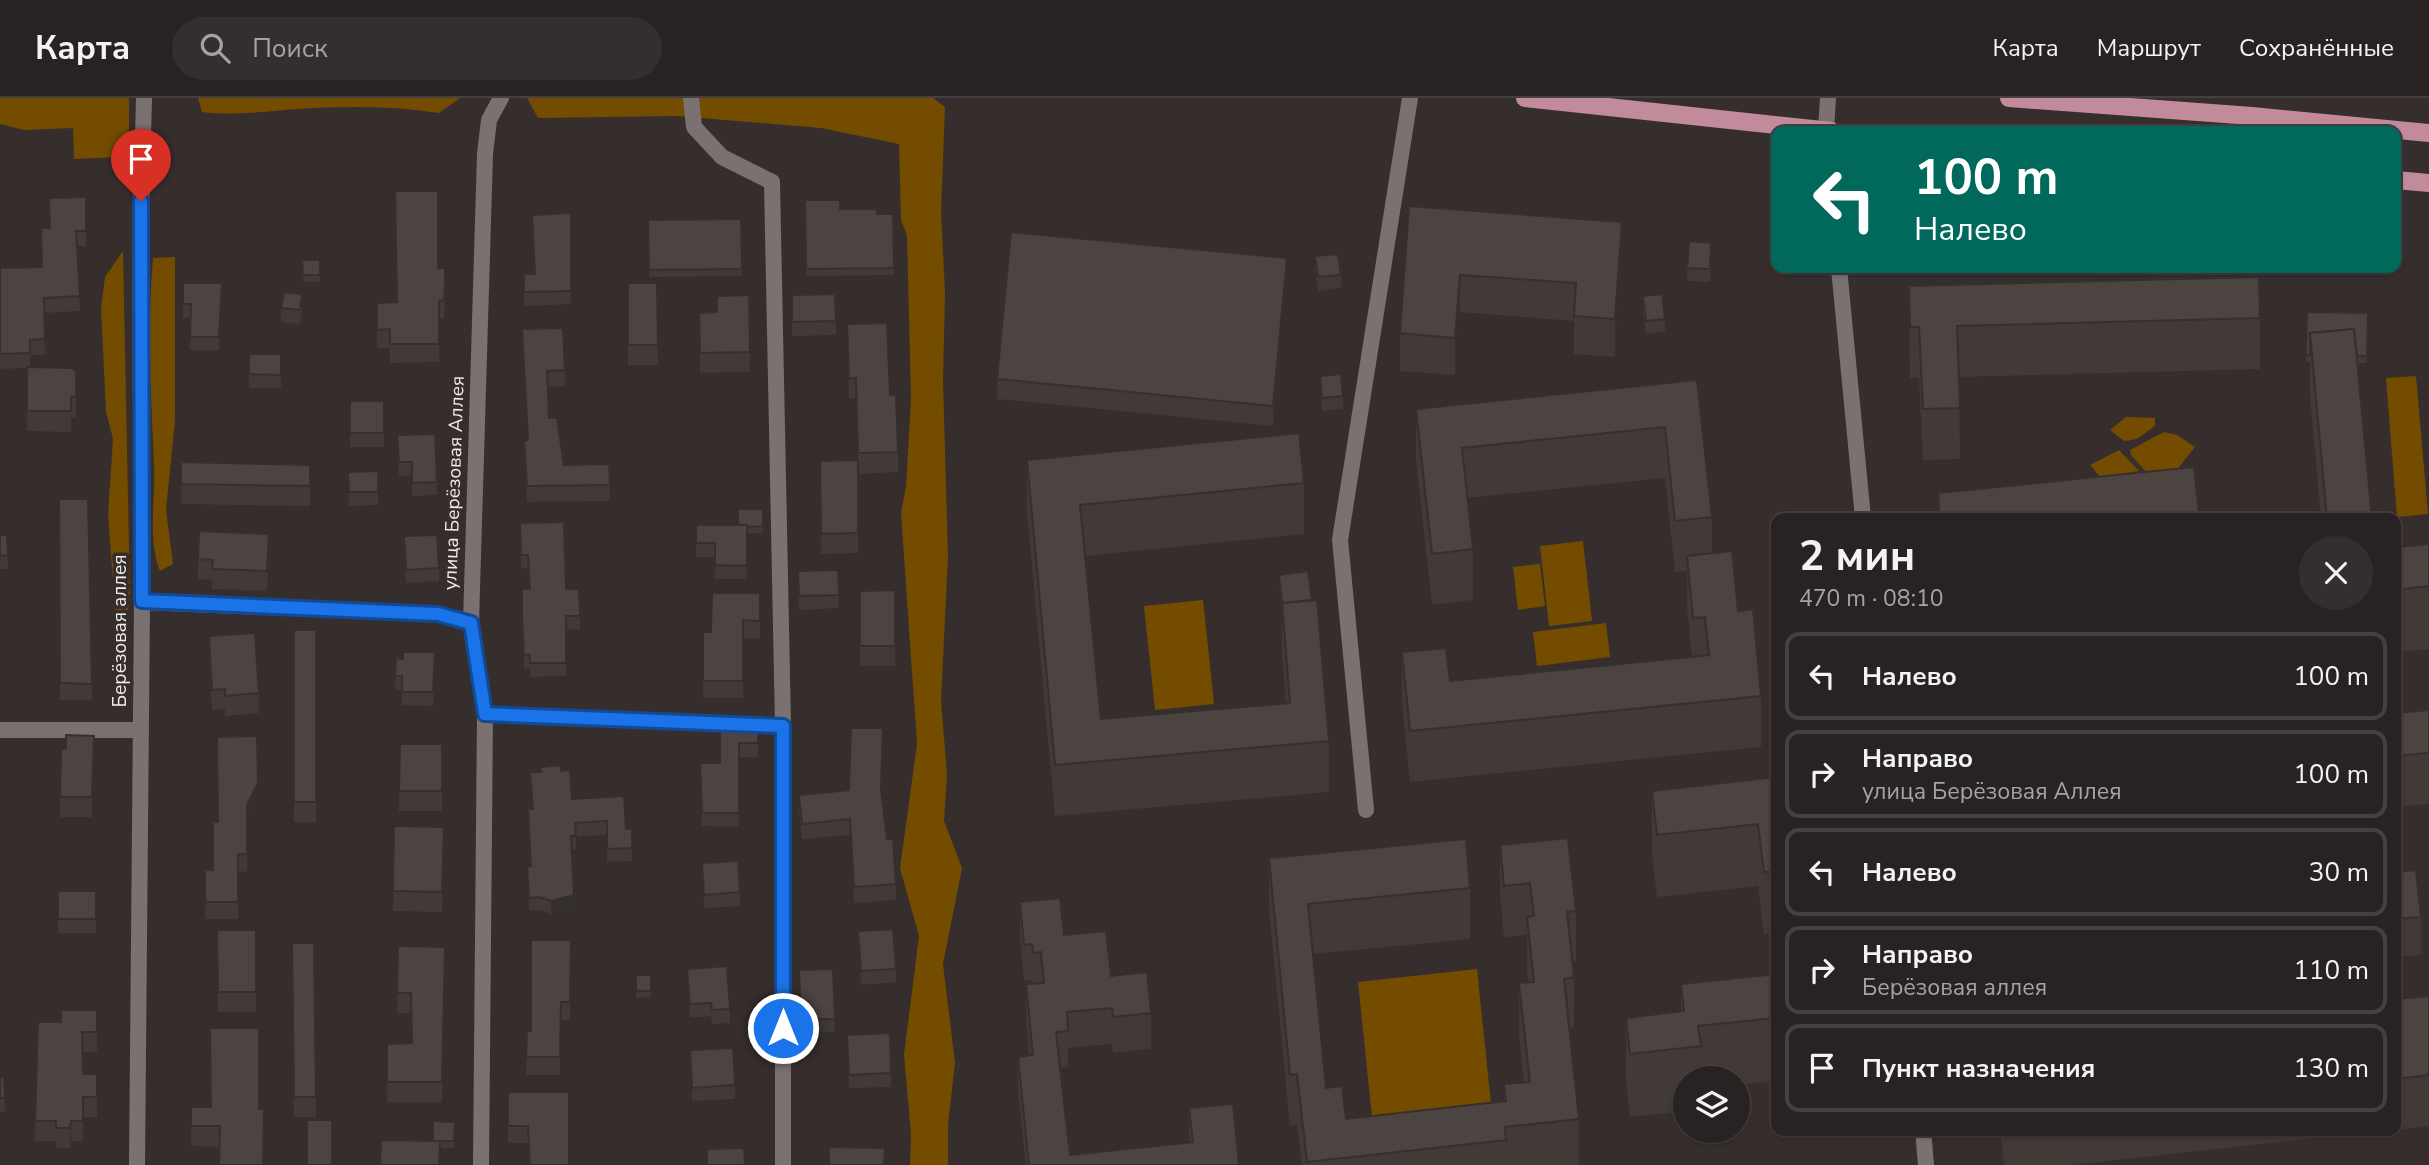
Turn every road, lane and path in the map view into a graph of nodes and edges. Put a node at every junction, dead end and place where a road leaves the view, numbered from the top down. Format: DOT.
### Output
graph roads {
  1 [pos="144,98"];
  2 [pos="501,98"];
  3 [pos="691,98"];
  4 [pos="1410,98"];
  5 [pos="1525,98"];
  6 [pos="1828,98"];
  7 [pos="2009,98"];
  8 [pos="1780,126"];
  9 [pos="1826,126"];
  10 [pos="2356,126"];
  11 [pos="2401,130"];
  12 [pos="2429,133"];
  13 [pos="2401,180"];
  14 [pos="2429,183"];
  15 [pos="1839,273"];
  16 [pos="1863,513"];
  17 [pos="142,601"];
  18 [pos="471,623"];
  19 [pos="485,714"];
  20 [pos="783,726"];
  21 [pos="0,730"];
  22 [pos="141,730"];
  23 [pos="1366,810"];
  24 [pos="1924,1136"];
  25 [pos="137,1165"];
  26 [pos="481,1165"];
  27 [pos="783,1165"];
  28 [pos="1926,1165"];
  1 -- 17 [label="street, Берёзовая аллея"];
  2 -- 18 [label="street, улица Берёзовая Аллея"];
  3 -- 20 [label="street"];
  4 -- 23 [label="street"];
  5 -- 8 [label="main road"];
  6 -- 9 [label="street"];
  7 -- 10 [label="main road"];
  11 -- 12 [label="main road"];
  13 -- 14 [label="main road"];
  15 -- 16 [label="street"];
  17 -- 18 [label="street"];
  17 -- 22 [label="street, Берёзовая аллея"];
  18 -- 19 [label="street, улица Берёзовая Аллея"];
  19 -- 20 [label="street"];
  19 -- 26 [label="street, улица Берёзовая Аллея"];
  20 -- 27 [label="street"];
  21 -- 22 [label="street"];
  22 -- 25 [label="street, Берёзовая аллея"];
  24 -- 28 [label="street"];
}
